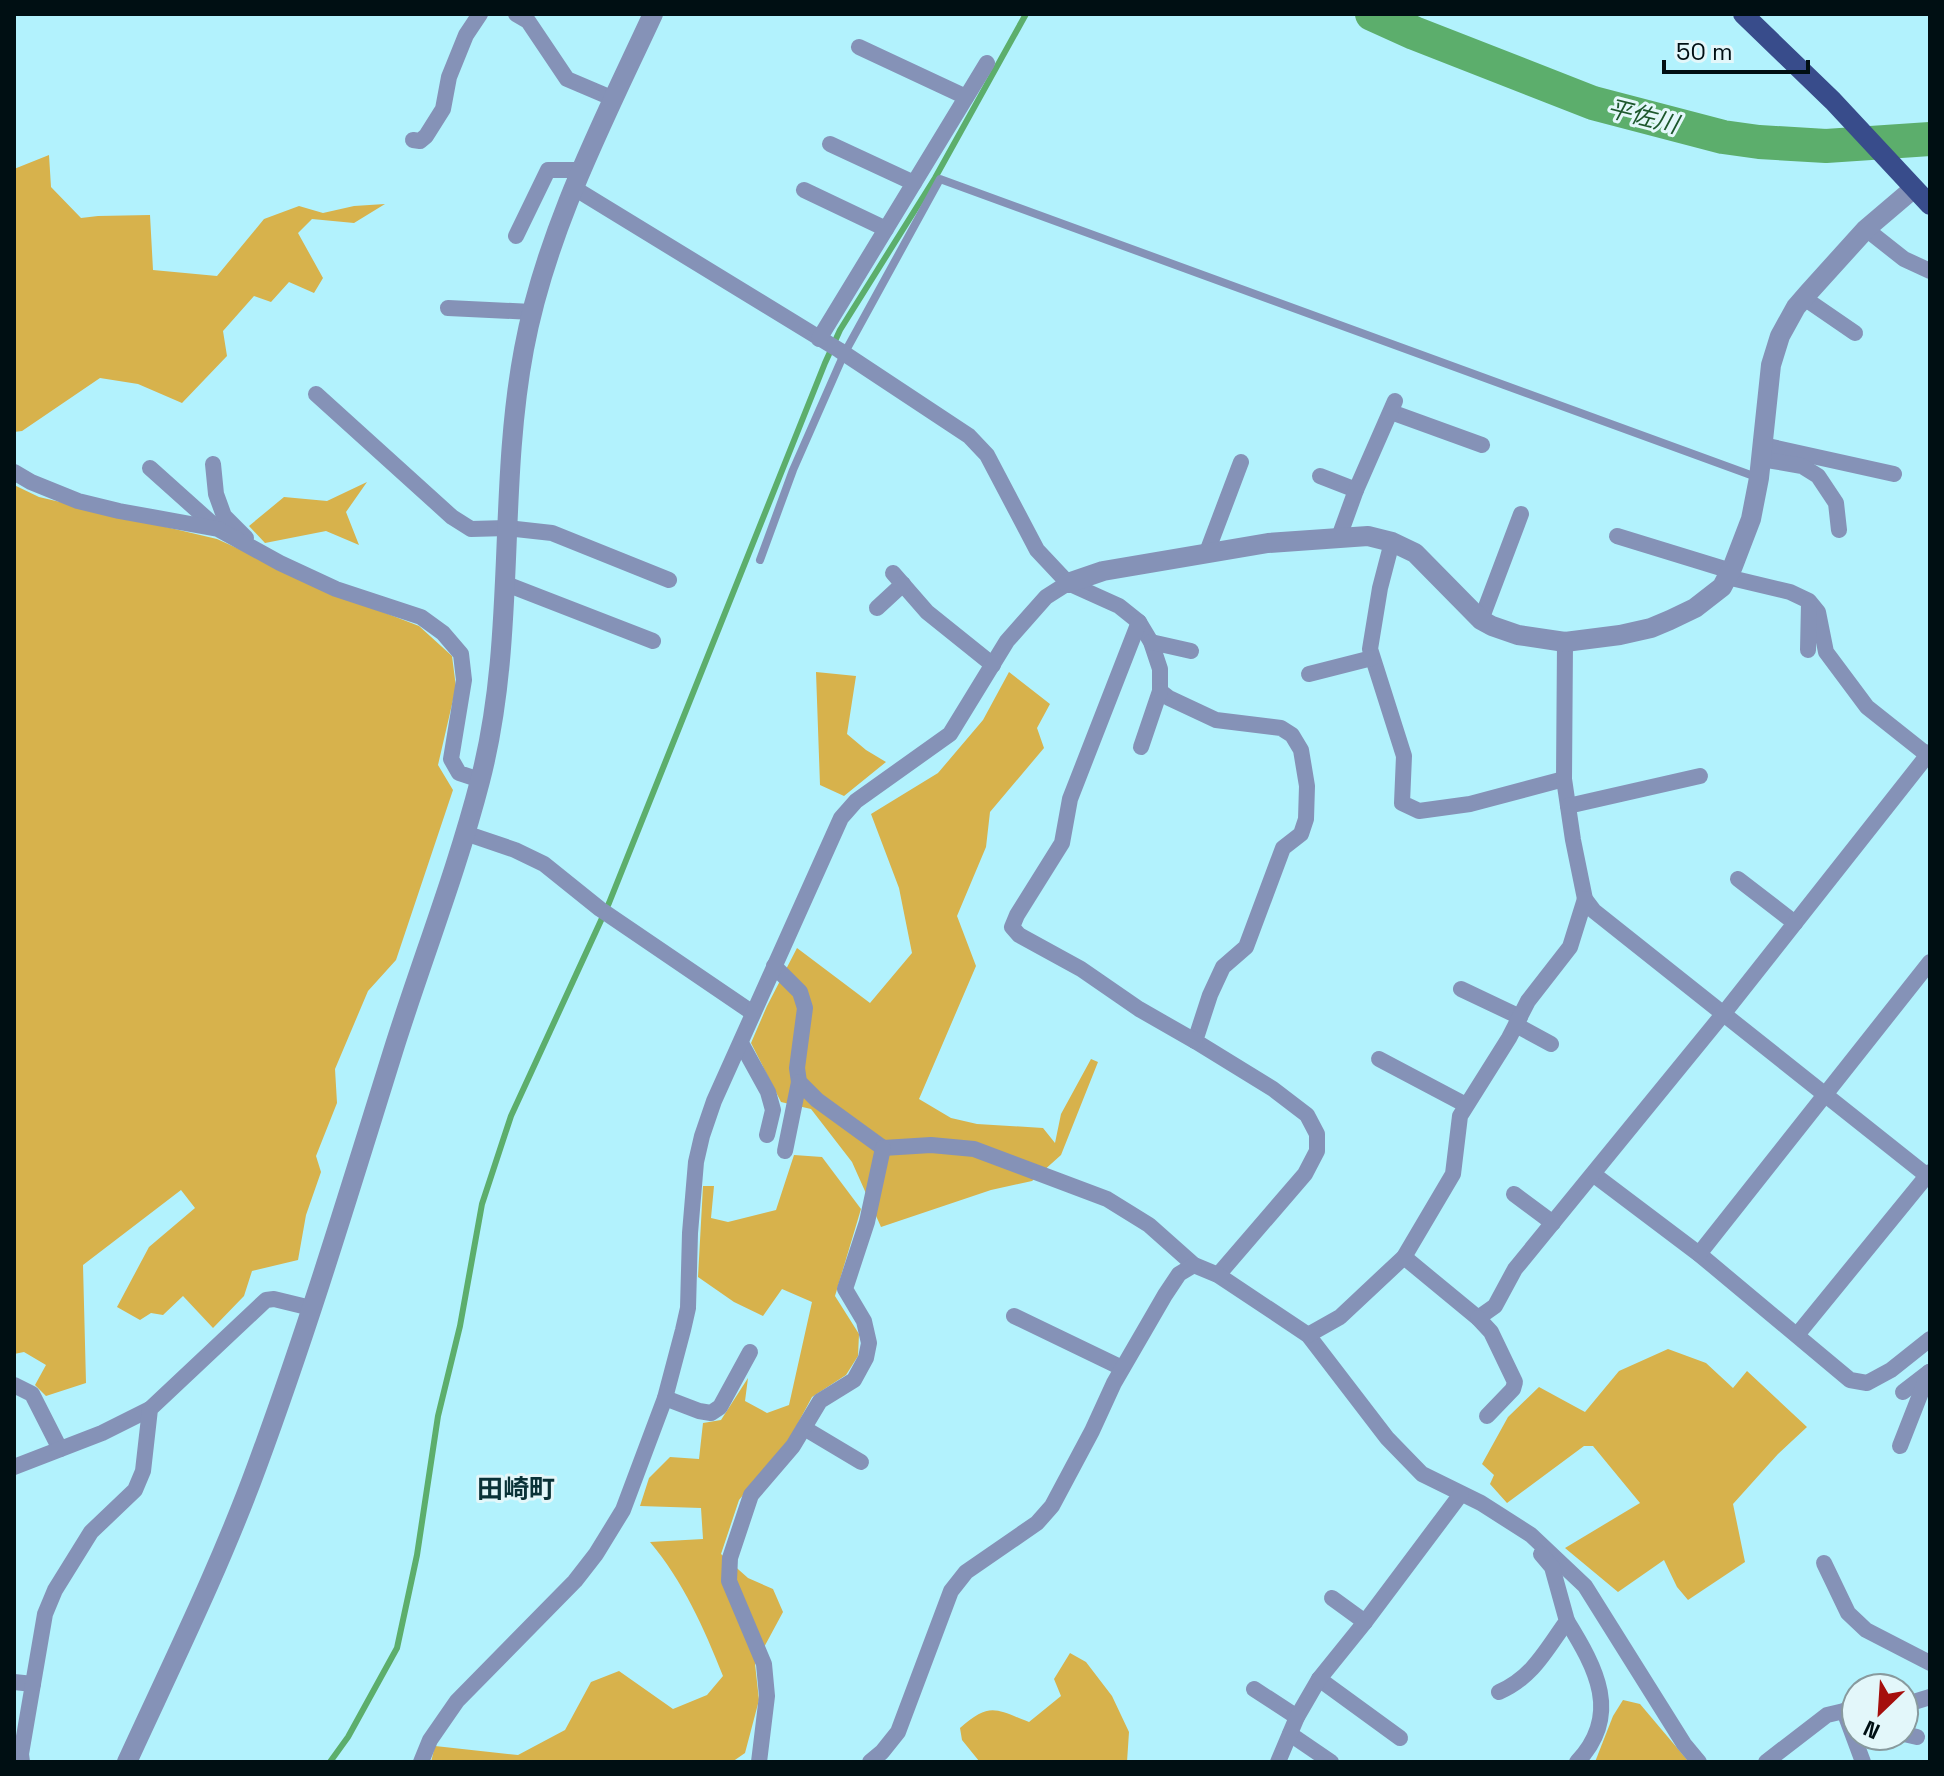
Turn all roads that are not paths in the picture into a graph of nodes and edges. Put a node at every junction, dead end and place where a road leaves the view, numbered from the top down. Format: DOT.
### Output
graph roads {
  1 [pos="480,14"];
  2 [pos="516,14"];
  3 [pos="653,14"];
  4 [pos="1743,14"];
  5 [pos="859,47"];
  6 [pos="987,63"];
  7 [pos="966,97"];
  8 [pos="614,99"];
  9 [pos="413,140"];
  10 [pos="830,144"];
  11 [pos="578,179"];
  12 [pos="914,183"];
  13 [pos="1907,183"];
  14 [pos="804,190"];
  15 [pos="1930,205"];
  16 [pos="886,229"];
  17 [pos="1866,229"];
  18 [pos="516,236"];
  19 [pos="1930,271"];
  20 [pos="1804,298"];
  21 [pos="448,308"];
  22 [pos="532,312"];
  23 [pos="1855,333"];
  24 [pos="832,346"];
  25 [pos="316,394"];
  26 [pos="1482,445"];
  27 [pos="1761,461"];
  28 [pos="1241,462"];
  29 [pos="213,464"];
  30 [pos="150,468"];
  31 [pos="14,472"];
  32 [pos="1894,474"];
  33 [pos="1320,476"];
  34 [pos="1356,490"];
  35 [pos="1521,514"];
  36 [pos="507,528"];
  37 [pos="218,529"];
  38 [pos="1839,530"];
  39 [pos="1617,536"];
  40 [pos="1339,537"];
  41 [pos="1392,542"];
  42 [pos="258,551"];
  43 [pos="1207,552"];
  44 [pos="760,560"];
  45 [pos="1729,574"];
  46 [pos="669,580"];
  47 [pos="1068,583"];
  48 [pos="506,584"];
  49 [pos="1809,601"];
  50 [pos="877,608"];
  51 [pos="1481,620"];
  52 [pos="1139,622"];
  53 [pos="653,641"];
  54 [pos="1151,642"];
  55 [pos="1565,642"];
  56 [pos="1808,650"];
  57 [pos="1191,651"];
  58 [pos="1372,658"];
  59 [pos="993,665"];
  60 [pos="1309,674"];
  61 [pos="1160,691"];
  62 [pos="1141,747"];
  63 [pos="1929,755"];
  64 [pos="1700,776"];
  65 [pos="1564,779"];
  66 [pos="480,780"];
  67 [pos="1568,806"];
  68 [pos="465,833"];
  69 [pos="1738,879"];
  70 [pos="1585,899"];
  71 [pos="1795,923"];
  72 [pos="1930,962"];
  73 [pos="774,966"];
  74 [pos="1461,989"];
  75 [pos="753,1013"];
  76 [pos="1724,1013"];
  77 [pos="1518,1021"];
  78 [pos="1195,1041"];
  79 [pos="741,1043"];
  80 [pos="1551,1044"];
  81 [pos="1379,1059"];
  82 [pos="799,1082"];
  83 [pos="1825,1094"];
  84 [pos="1466,1105"];
  85 [pos="767,1135"];
  86 [pos="883,1148"];
  87 [pos="785,1151"];
  88 [pos="1593,1174"];
  89 [pos="1929,1175"];
  90 [pos="1514,1194"];
  91 [pos="1553,1223"];
  92 [pos="1699,1254"];
  93 [pos="1404,1257"];
  94 [pos="1194,1265"];
  95 [pos="1218,1275"];
  96 [pos="311,1308"];
  97 [pos="1014,1316"];
  98 [pos="1478,1318"];
  99 [pos="1308,1335"];
  100 [pos="1797,1335"];
  101 [pos="1930,1339"];
  102 [pos="750,1352"];
  103 [pos="1122,1368"];
  104 [pos="1929,1371"];
  105 [pos="14,1385"];
  106 [pos="1903,1392"];
  107 [pos="665,1398"];
  108 [pos="150,1409"];
  109 [pos="1487,1416"];
  110 [pos="802,1432"];
  111 [pos="1900,1446"];
  112 [pos="60,1449"];
  113 [pos="861,1462"];
  114 [pos="842,1463"];
  115 [pos="14,1467"];
  116 [pos="1461,1494"];
  117 [pos="1531,1535"];
  118 [pos="1824,1563"];
  119 [pos="1332,1598"];
  120 [pos="1567,1621"];
  121 [pos="1365,1622"];
  122 [pos="1930,1663"];
  123 [pos="1319,1679"];
  124 [pos="14,1682"];
  125 [pos="33,1684"];
  126 [pos="1254,1689"];
  127 [pos="1499,1692"];
  128 [pos="1297,1717"];
  129 [pos="1840,1717"];
  130 [pos="1290,1734"];
  131 [pos="1400,1738"];
  132 [pos="22,1762"];
  133 [pos="127,1762"];
  134 [pos="421,1762"];
  135 [pos="759,1762"];
  136 [pos="870,1762"];
  137 [pos="1278,1762"];
  138 [pos="1331,1762"];
  139 [pos="1577,1762"];
  140 [pos="1699,1762"];
  141 [pos="1766,1762"];
  1 -- 9 [label="street"];
  2 -- 8 [label="street"];
  3 -- 8 [label="street"];
  4 -- 13 [label="main road"];
  5 -- 7 [label="street"];
  6 -- 7 [label="street"];
  7 -- 12 [label="street"];
  8 -- 11 [label="street"];
  10 -- 12 [label="street"];
  11 -- 18 [label="street"];
  11 -- 22 [label="street"];
  11 -- 24 [label="street"];
  12 -- 16 [label="street"];
  13 -- 15 [label="main road"];
  13 -- 17 [label="street"];
  14 -- 16 [label="street"];
  16 -- 24 [label="street"];
  17 -- 19 [label="street"];
  17 -- 20 [label="street"];
  20 -- 23 [label="street"];
  20 -- 27 [label="street"];
  21 -- 22 [label="street"];
  22 -- 36 [label="street"];
  24 -- 27 [label="lane"];
  24 -- 44 [label="lane"];
  24 -- 47 [label="street"];
  25 -- 36 [label="street"];
  26 -- 34 [label="street"];
  27 -- 32 [label="street"];
  27 -- 38 [label="street"];
  27 -- 45 [label="street"];
  28 -- 43 [label="street"];
  29 -- 42 [label="street"];
  30 -- 37 [label="street"];
  31 -- 37 [label="street"];
  33 -- 34 [label="street"];
  34 -- 40 [label="street"];
  35 -- 51 [label="street"];
  36 -- 46 [label="street"];
  36 -- 48 [label="street"];
  37 -- 42 [label="street"];
  39 -- 45 [label="street"];
  40 -- 41 [label="street"];
  40 -- 43 [label="street"];
  41 -- 51 [label="street"];
  41 -- 58 [label="street"];
  42 -- 66 [label="street"];
  43 -- 47 [label="street"];
  45 -- 49 [label="street"];
  45 -- 55 [label="street"];
  47 -- 52 [label="street"];
  47 -- 59 [label="street"];
  48 -- 53 [label="street"];
  48 -- 66 [label="street"];
  49 -- 56 [label="street"];
  49 -- 63 [label="street"];
  50 -- 59 [label="street"];
  51 -- 55 [label="street"];
  52 -- 54 [label="street"];
  52 -- 78 [label="street"];
  54 -- 57 [label="street"];
  54 -- 61 [label="street"];
  55 -- 65 [label="street"];
  58 -- 60 [label="street"];
  58 -- 65 [label="street"];
  59 -- 73 [label="street"];
  61 -- 62 [label="street"];
  61 -- 78 [label="street"];
  63 -- 71 [label="street"];
  64 -- 67 [label="street"];
  65 -- 67 [label="street"];
  66 -- 68 [label="street"];
  67 -- 70 [label="street"];
  68 -- 75 [label="street"];
  68 -- 96 [label="street"];
  69 -- 71 [label="street"];
  70 -- 76 [label="street"];
  70 -- 77 [label="street"];
  71 -- 76 [label="street"];
  72 -- 83 [label="street"];
  73 -- 75 [label="street"];
  73 -- 82 [label="street"];
  74 -- 77 [label="street"];
  75 -- 79 [label="street"];
  76 -- 83 [label="street"];
  76 -- 88 [label="street"];
  77 -- 80 [label="street"];
  77 -- 84 [label="street"];
  78 -- 95 [label="street"];
  79 -- 85 [label="street"];
  79 -- 107 [label="street"];
  81 -- 84 [label="street"];
  82 -- 86 [label="street"];
  82 -- 87 [label="street"];
  83 -- 89 [label="street"];
  83 -- 92 [label="street"];
  84 -- 93 [label="street"];
  86 -- 94 [label="street"];
  86 -- 110 [label="street"];
  88 -- 91 [label="street"];
  88 -- 92 [label="street"];
  89 -- 100 [label="street"];
  90 -- 91 [label="street"];
  91 -- 98 [label="street"];
  92 -- 100 [label="street"];
  93 -- 98 [label="street"];
  93 -- 99 [label="street"];
  94 -- 95 [label="street"];
  94 -- 103 [label="street"];
  95 -- 99 [label="street"];
  96 -- 108 [label="street"];
  96 -- 133 [label="street"];
  97 -- 103 [label="street"];
  98 -- 109 [label="street"];
  99 -- 116 [label="street"];
  100 -- 101 [label="street"];
  102 -- 107 [label="street"];
  103 -- 136 [label="street"];
  104 -- 106 [label="street"];
  104 -- 111 [label="street"];
  105 -- 112 [label="street"];
  107 -- 134 [label="street"];
  108 -- 112 [label="street"];
  108 -- 125 [label="street"];
  110 -- 113 [label="street"];
  110 -- 114 [label="street"];
  110 -- 135 [label="street"];
  112 -- 115 [label="street"];
  116 -- 117 [label="street"];
  116 -- 121 [label="street"];
  117 -- 120 [label="street"];
  117 -- 140 [label="street"];
  118 -- 122 [label="street"];
  119 -- 121 [label="street"];
  120 -- 127 [label="street"];
  120 -- 139 [label="street"];
  121 -- 123 [label="street"];
  123 -- 128 [label="street"];
  123 -- 131 [label="street"];
  124 -- 125 [label="street"];
  125 -- 132 [label="street"];
  126 -- 128 [label="street"];
  128 -- 130 [label="street"];
  129 -- 141 [label="street"];
  130 -- 137 [label="street"];
  130 -- 138 [label="street"];
}
